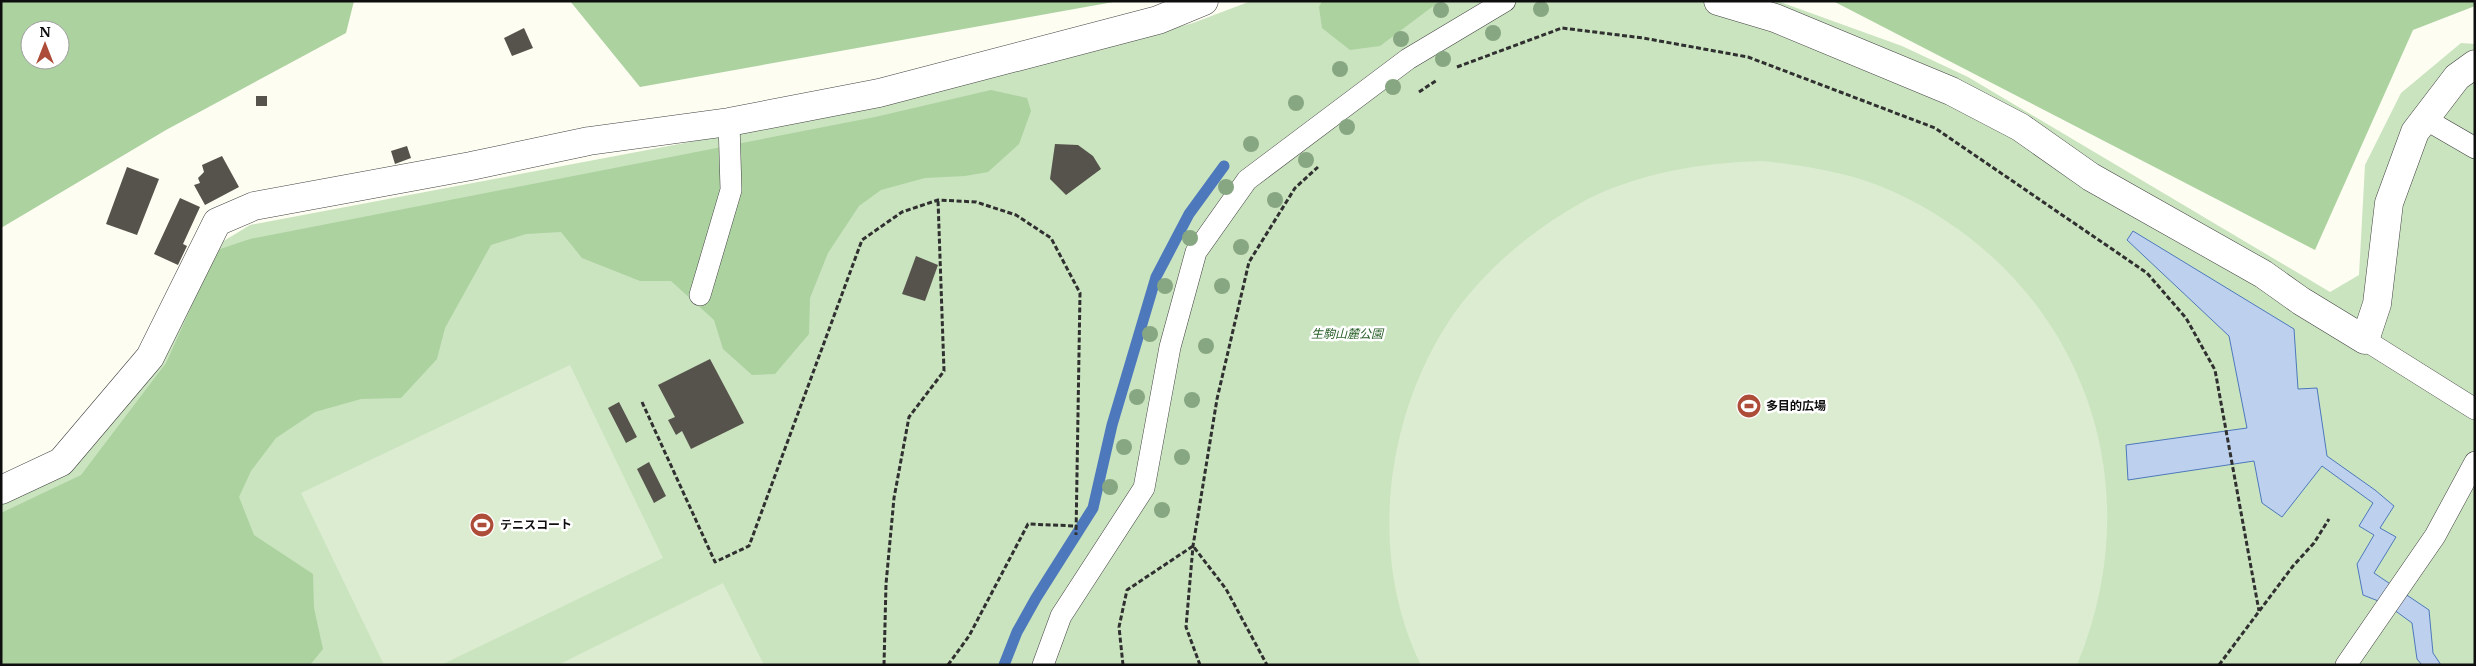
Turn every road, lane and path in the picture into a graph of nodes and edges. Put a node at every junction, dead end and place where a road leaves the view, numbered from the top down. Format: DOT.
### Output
graph roads {
  1 [pos="1204,1"];
  2 [pos="1505,1"];
  3 [pos="1718,1"];
  4 [pos="2475,64"];
  5 [pos="1455,68"];
  6 [pos="1440,78"];
  7 [pos="1416,93"];
  8 [pos="2425,119"];
  9 [pos="729,122"];
  10 [pos="2475,148"];
  11 [pos="1324,162"];
  12 [pos="938,200"];
  13 [pos="700,295"];
  14 [pos="2365,340"];
  15 [pos="642,402"];
  16 [pos="2475,409"];
  17 [pos="2475,462"];
  18 [pos="1,490"];
  19 [pos="2328,519"];
  20 [pos="1076,526"];
  21 [pos="1076,542"];
  22 [pos="1193,546"];
  23 [pos="2259,611"];
  24 [pos="884,665"];
  25 [pos="948,665"];
  26 [pos="1044,665"];
  27 [pos="1123,665"];
  28 [pos="1200,665"];
  29 [pos="1267,665"];
  30 [pos="2219,665"];
  31 [pos="2346,665"];
  1 -- 9 [label="street"];
  2 -- 26 [label="lane"];
  3 -- 14 [label="street"];
  4 -- 8 [label="street"];
  5 -- 23 [label="path"];
  6 -- 7 [label="path"];
  8 -- 10 [label="lane"];
  8 -- 14 [label="street"];
  9 -- 13 [label="lane"];
  9 -- 18 [label="street"];
  11 -- 22 [label="path"];
  12 -- 15 [label="path"];
  12 -- 20 [label="path"];
  12 -- 24 [label="path"];
  14 -- 16 [label="lane"];
  17 -- 31 [label="lane"];
  19 -- 23 [label="path"];
  20 -- 21 [label="path"];
  20 -- 25 [label="path"];
  22 -- 27 [label="path"];
  22 -- 28 [label="path"];
  22 -- 29 [label="path"];
  23 -- 30 [label="path"];
}
